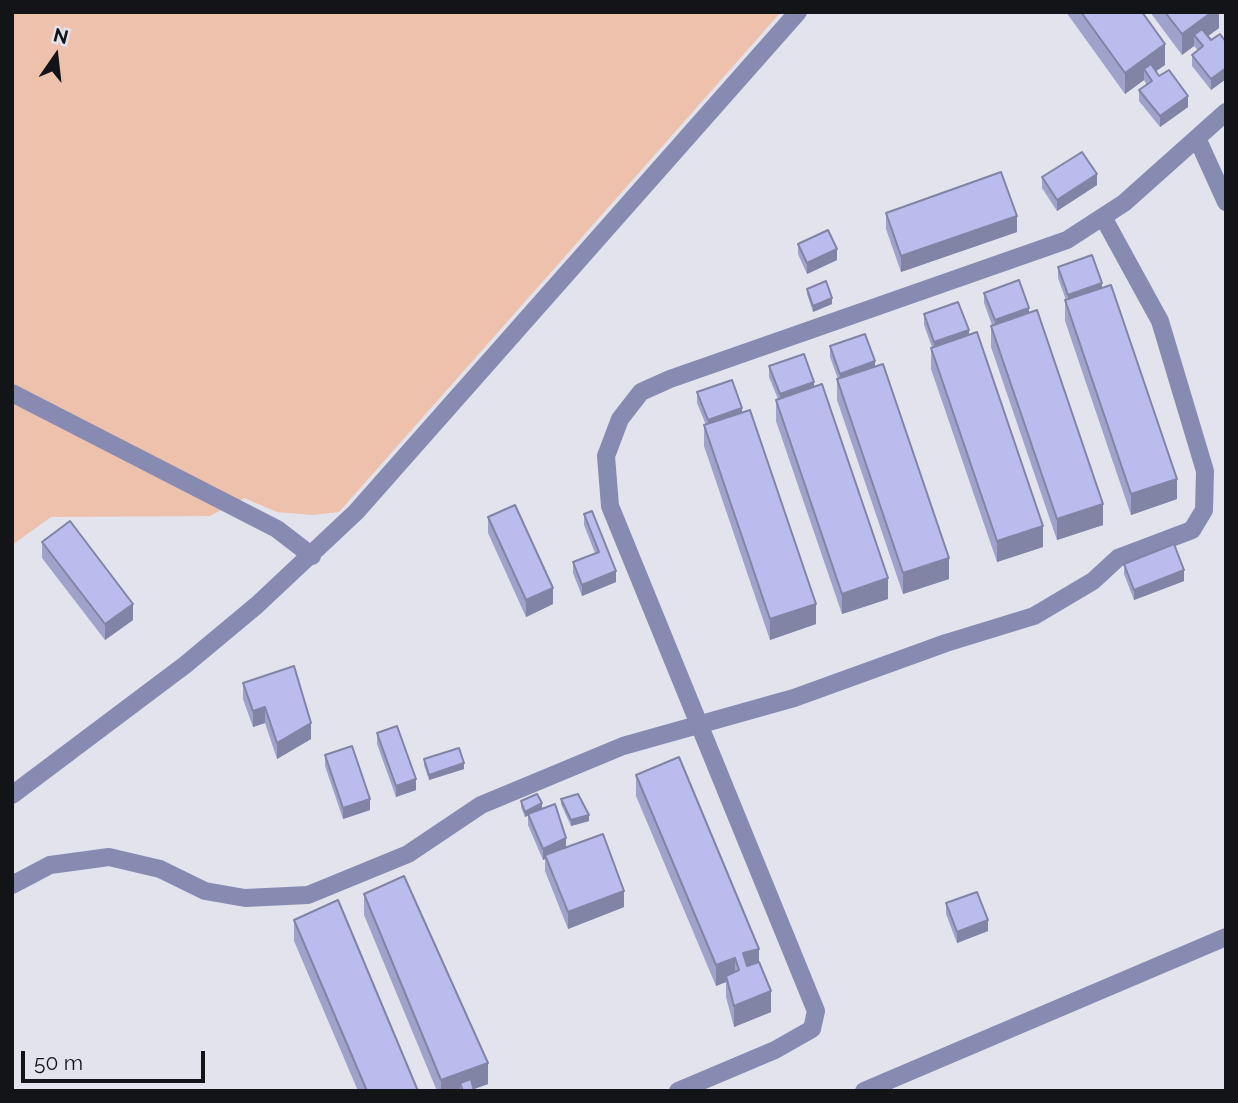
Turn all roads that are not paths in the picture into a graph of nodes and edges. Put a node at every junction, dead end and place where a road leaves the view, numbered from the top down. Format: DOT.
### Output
graph roads {
  1 [pos="798,12"];
  2 [pos="1226,112"];
  3 [pos="1197,138"];
  4 [pos="1226,202"];
  5 [pos="1103,216"];
  6 [pos="12,393"];
  7 [pos="312,556"];
  8 [pos="699,726"];
  9 [pos="12,794"];
  10 [pos="12,885"];
  11 [pos="1226,937"];
  12 [pos="678,1091"];
  13 [pos="864,1091"];
  1 -- 7 [label="lane"];
  2 -- 3 [label="lane"];
  3 -- 4 [label="lane"];
  3 -- 5 [label="lane"];
  5 -- 8 [label="lane"];
  5 -- 8 [label="lane"];
  6 -- 7 [label="lane"];
  7 -- 9 [label="lane"];
  8 -- 10 [label="lane"];
  8 -- 12 [label="lane"];
  11 -- 13 [label="lane"];
}
